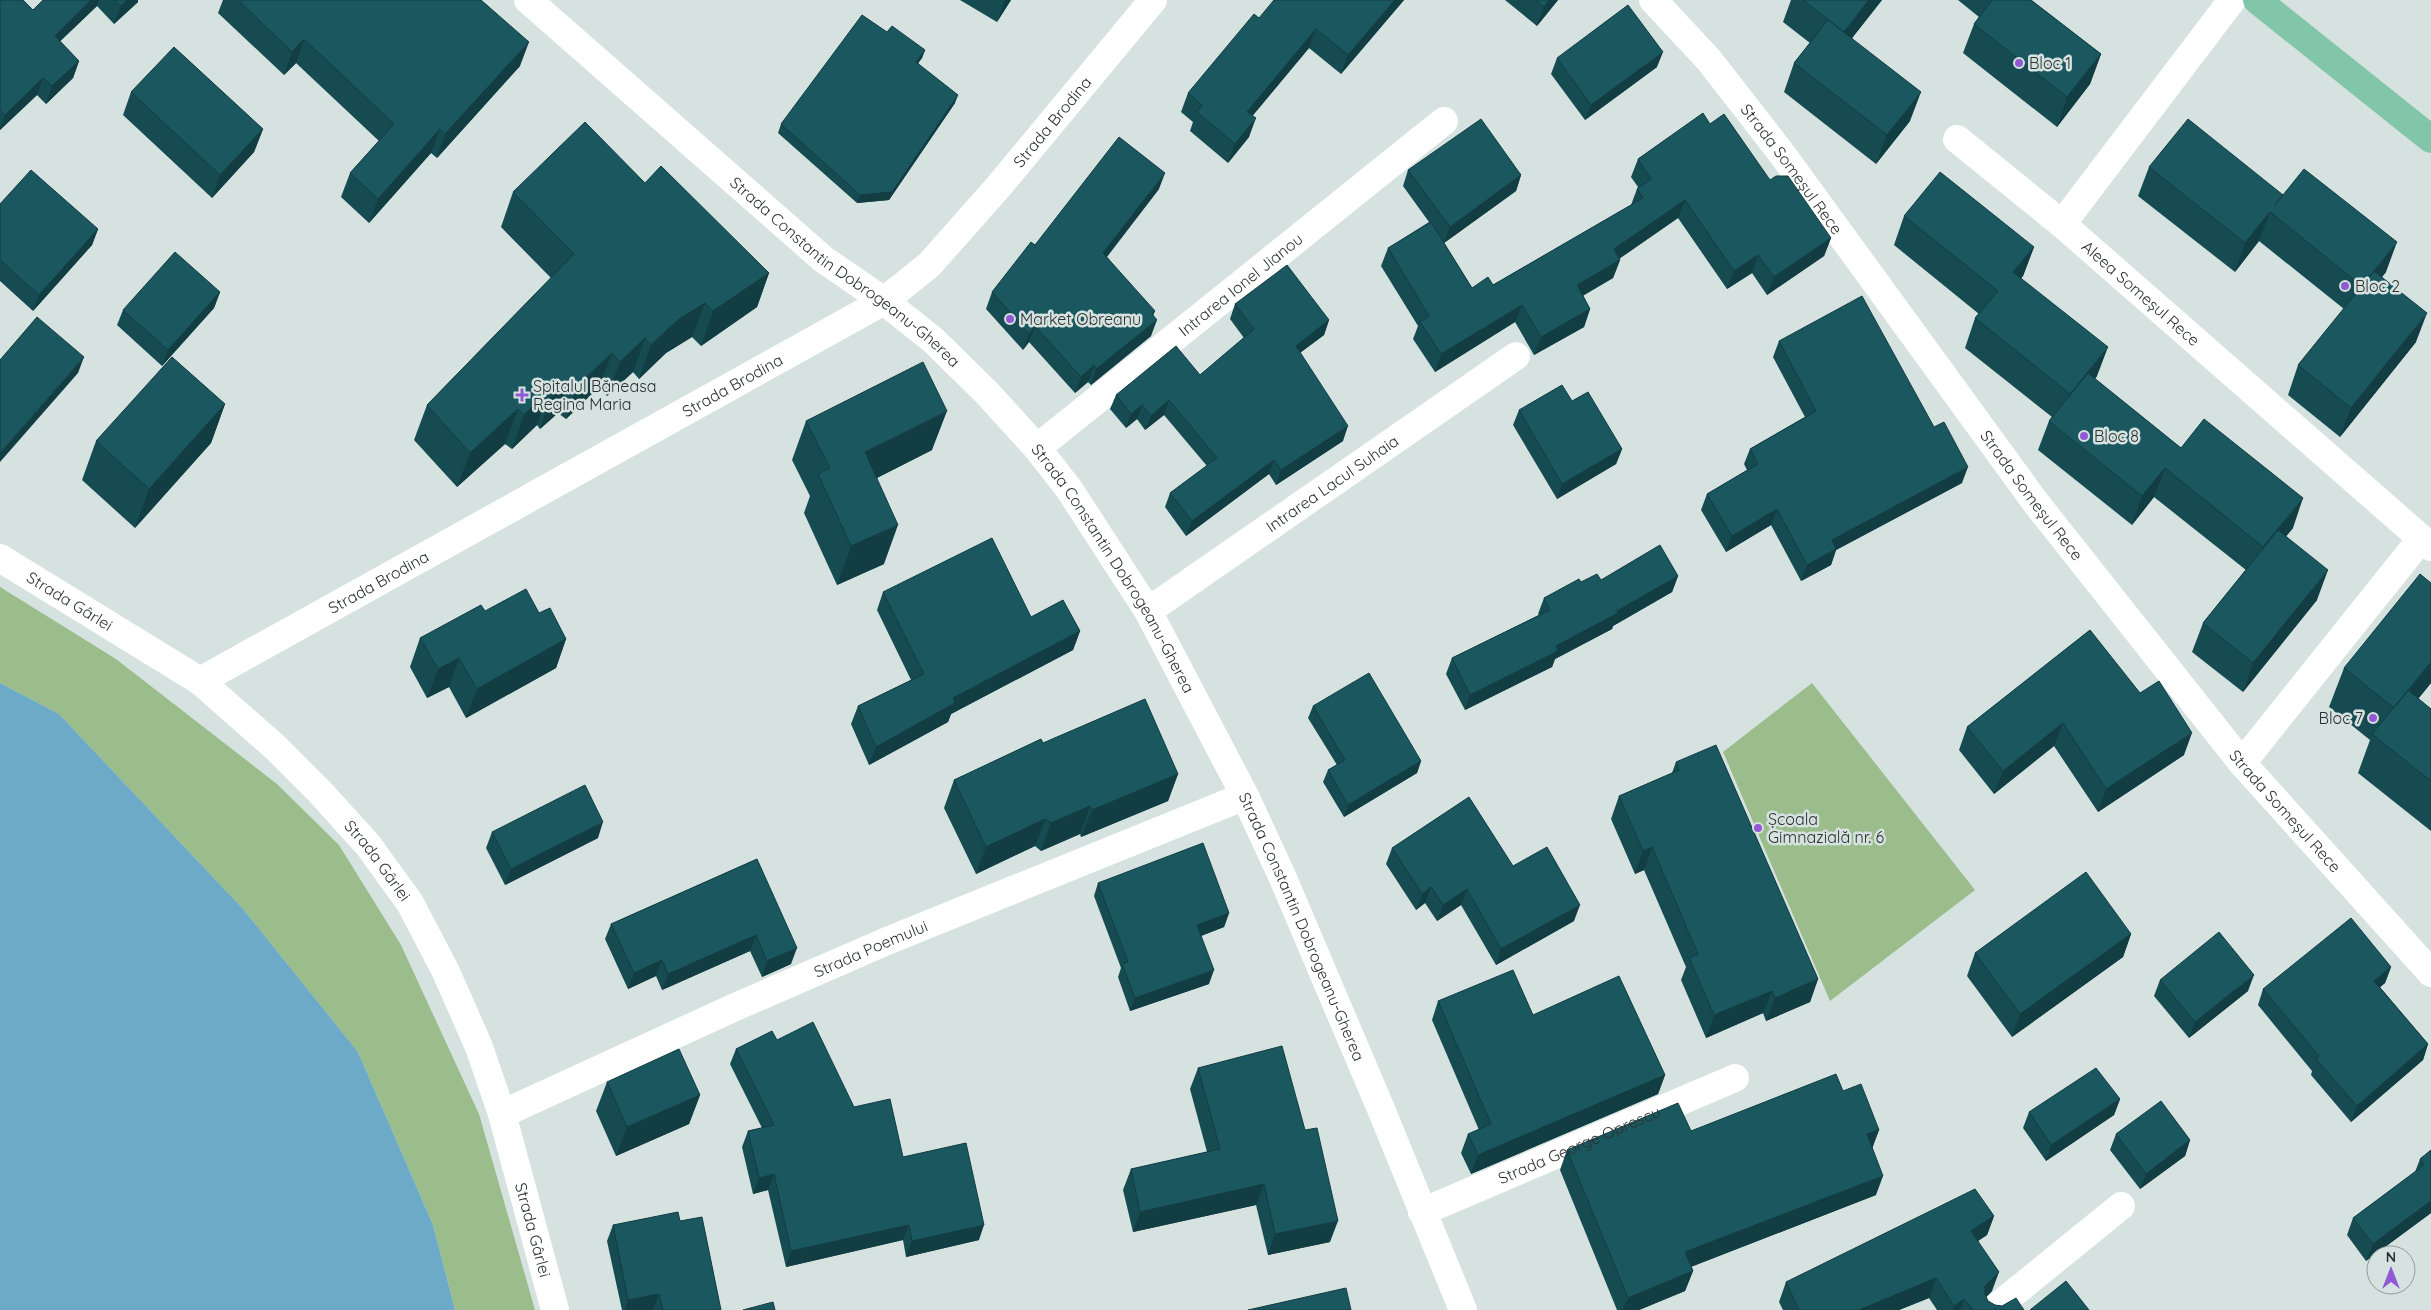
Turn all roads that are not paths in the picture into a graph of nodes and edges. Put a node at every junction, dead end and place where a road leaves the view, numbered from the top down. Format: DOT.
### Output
graph roads {
  1 [pos="528,0"];
  2 [pos="1153,0"];
  3 [pos="1653,0"];
  4 [pos="2232,0"];
  5 [pos="2257,0"];
  6 [pos="1444,121"];
  7 [pos="1957,139"];
  8 [pos="2431,139"];
  9 [pos="2062,224"];
  10 [pos="884,300"];
  11 [pos="1516,356"];
  12 [pos="1037,448"];
  13 [pos="2426,543"];
  14 [pos="0,558"];
  15 [pos="1148,611"];
  16 [pos="200,682"];
  17 [pos="2242,763"];
  18 [pos="1244,796"];
  19 [pos="2431,973"];
  20 [pos="1736,1078"];
  21 [pos="502,1114"];
  22 [pos="2121,1206"];
  23 [pos="1422,1212"];
  24 [pos="555,1310"];
  25 [pos="1463,1310"];
  26 [pos="1993,1310"];
  1 -- 10 [label="street, Strada Constantin Dobrogeanu-Gherea"];
  2 -- 10 [label="street, Strada Brodina"];
  3 -- 17 [label="street, Strada Someșul Rece"];
  4 -- 9 [label="street"];
  5 -- 8 [label="main road"];
  6 -- 12 [label="street, Intrarea Ionel Jianou"];
  7 -- 9 [label="street, Aleea Someșul Rece"];
  9 -- 13 [label="street, Aleea Someșul Rece"];
  10 -- 12 [label="street, Strada Constantin Dobrogeanu-Gherea"];
  10 -- 16 [label="street, Strada Brodina"];
  11 -- 15 [label="street, Intrarea Lacul Suhaia"];
  12 -- 15 [label="street, Strada Constantin Dobrogeanu-Gherea"];
  13 -- 17 [label="street"];
  14 -- 16 [label="street, Strada Gârlei"];
  15 -- 18 [label="street, Strada Constantin Dobrogeanu-Gherea"];
  16 -- 21 [label="street, Strada Gârlei"];
  17 -- 19 [label="street, Strada Someșul Rece"];
  18 -- 21 [label="street, Strada Poemului"];
  18 -- 23 [label="street, Strada Constantin Dobrogeanu-Gherea"];
  20 -- 23 [label="street, Strada George Oprescu"];
  21 -- 24 [label="street, Strada Gârlei"];
  22 -- 26 [label="street"];
  23 -- 25 [label="street, Strada Constantin Dobrogeanu-Gherea"];
}
